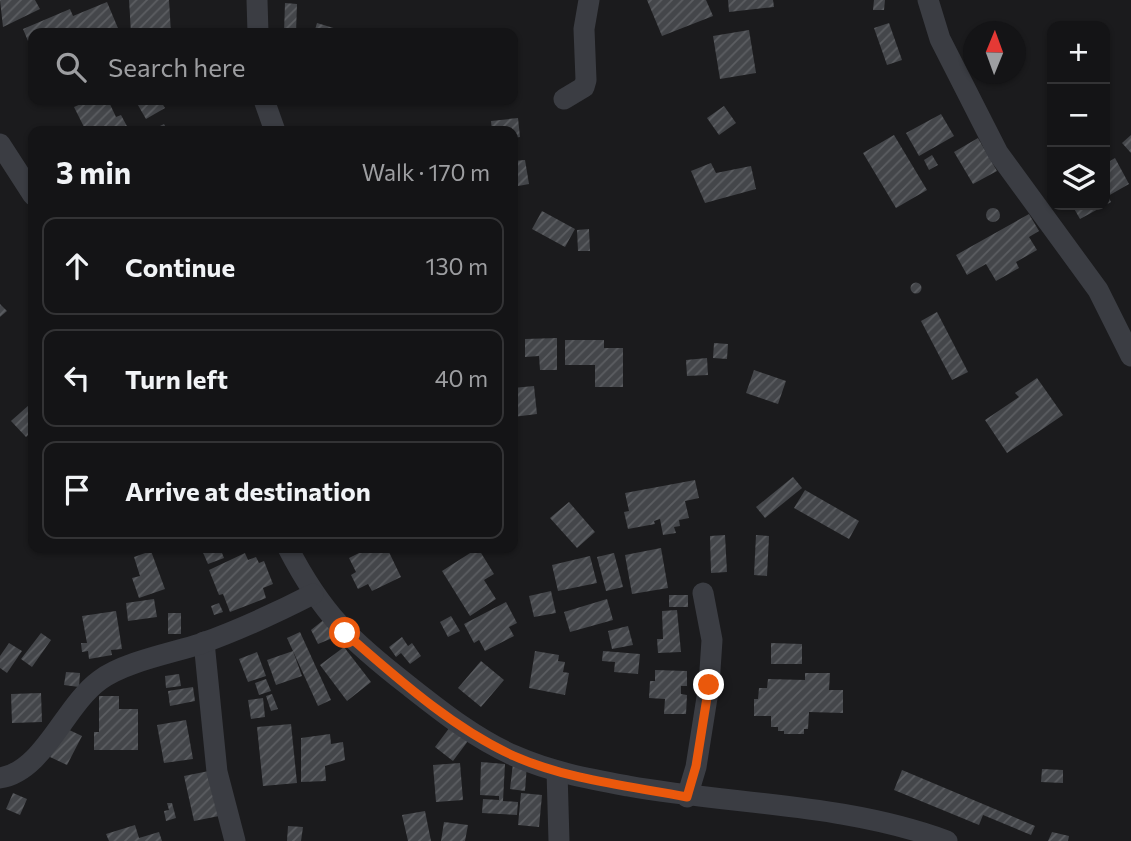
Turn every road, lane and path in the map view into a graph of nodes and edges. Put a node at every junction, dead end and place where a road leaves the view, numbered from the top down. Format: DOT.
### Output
graph roads {
  1 [pos="257,0"];
  2 [pos="589,0"];
  3 [pos="928,0"];
  4 [pos="258,28"];
  5 [pos="564,99"];
  6 [pos="266,105"];
  7 [pos="273,126"];
  8 [pos="0,144"];
  9 [pos="28,187"];
  10 [pos="1131,356"];
  11 [pos="291,553"];
  12 [pos="703,593"];
  13 [pos="313,594"];
  14 [pos="204,642"];
  15 [pos="557,771"];
  16 [pos="0,778"];
  17 [pos="687,797"];
  18 [pos="936,839"];
  19 [pos="235,841"];
  20 [pos="559,841"];
  1 -- 4 [label="street"];
  2 -- 5 [label="street"];
  3 -- 10 [label="street"];
  6 -- 7 [label="street"];
  8 -- 9 [label="street"];
  11 -- 13 [label="street"];
  12 -- 17 [label="street"];
  13 -- 14 [label="street"];
  13 -- 15 [label="street"];
  14 -- 16 [label="street"];
  14 -- 19 [label="street"];
  15 -- 17 [label="street"];
  15 -- 20 [label="street"];
  17 -- 18 [label="street"];
}
